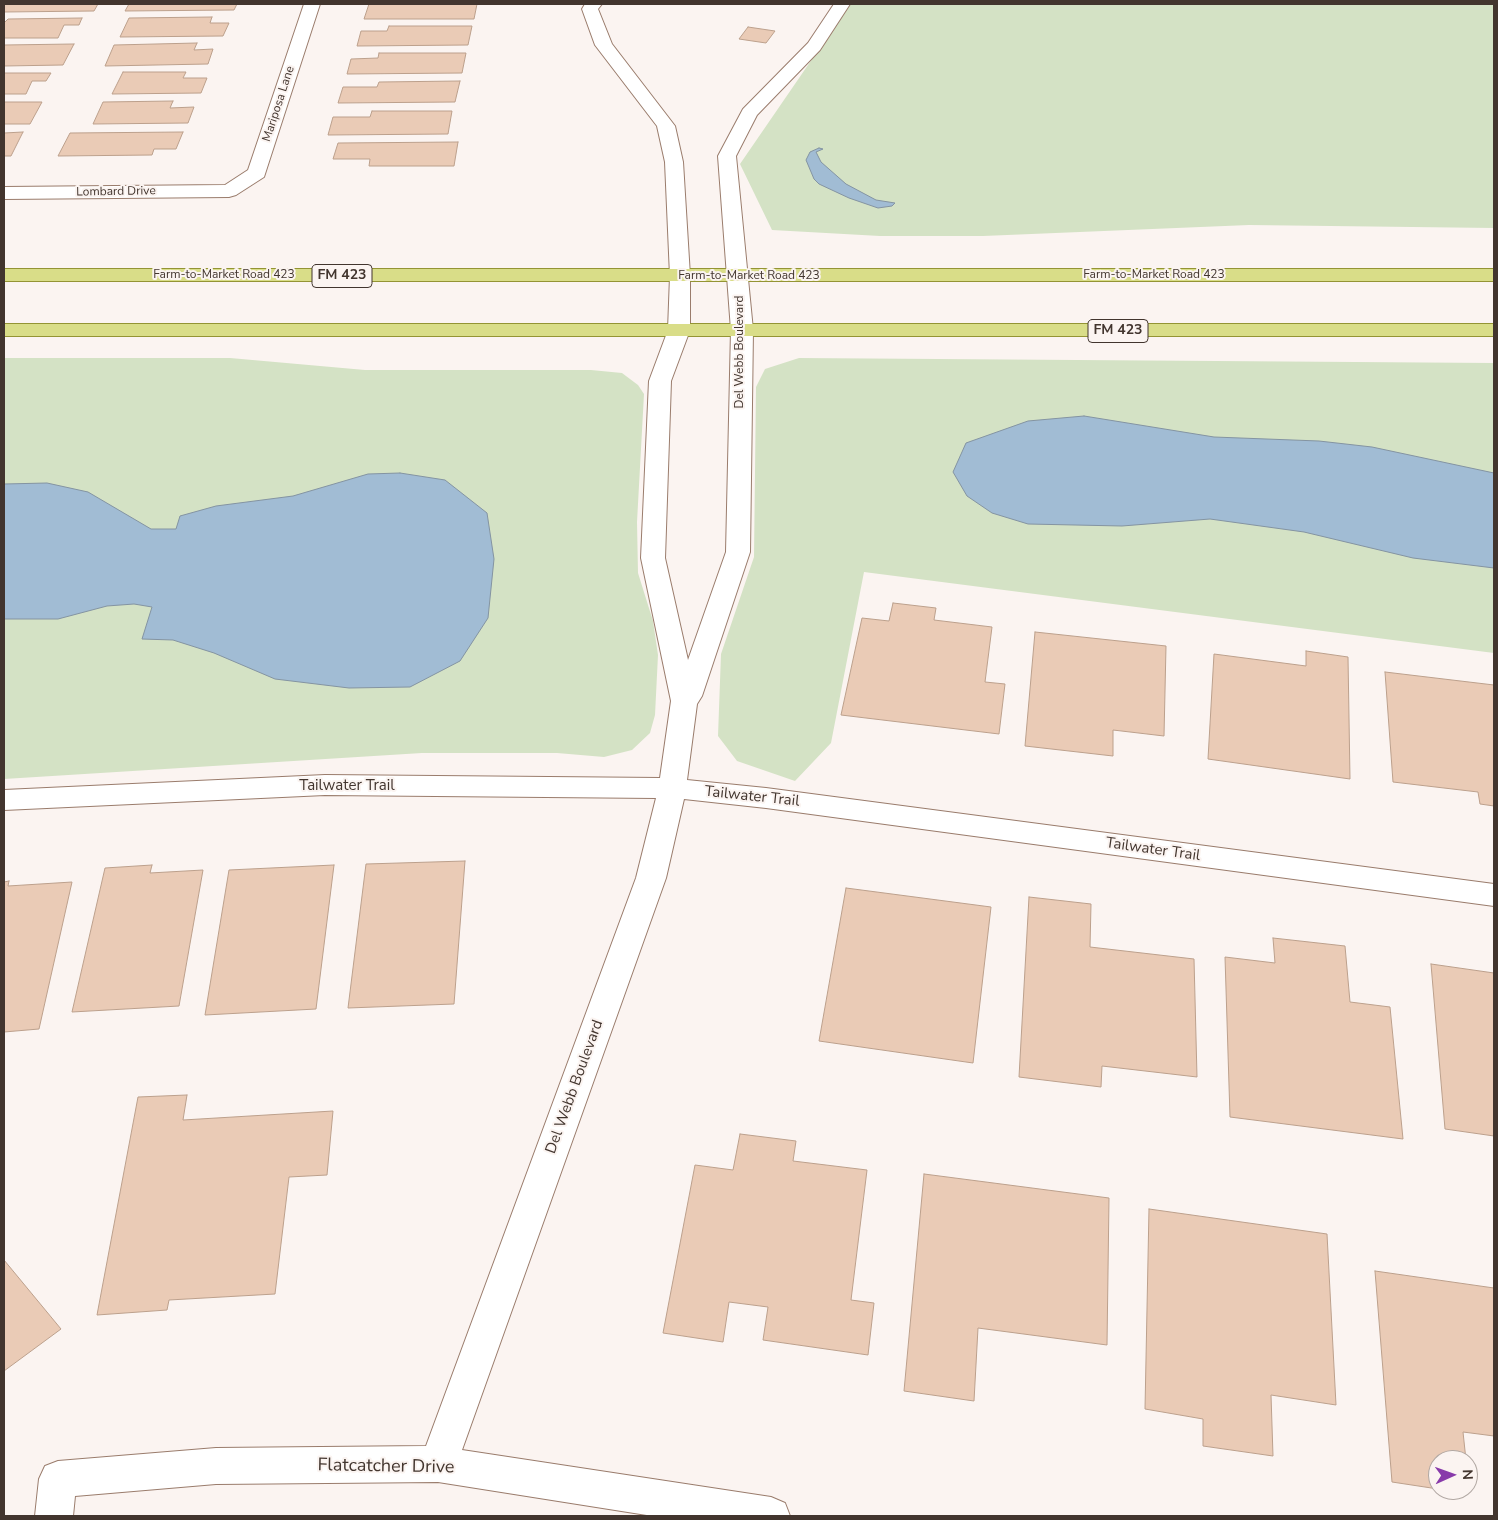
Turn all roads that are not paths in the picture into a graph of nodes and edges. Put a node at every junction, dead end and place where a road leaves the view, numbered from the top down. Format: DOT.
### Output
graph roads {
  1 [pos="312,4"];
  2 [pos="594,4"];
  3 [pos="842,4"];
  4 [pos="229,191"];
  5 [pos="4,193"];
  6 [pos="4,275"];
  7 [pos="1494,275"];
  8 [pos="680,276"];
  9 [pos="739,276"];
  10 [pos="4,330"];
  11 [pos="679,330"];
  12 [pos="742,330"];
  13 [pos="1494,330"];
  14 [pos="684,701"];
  15 [pos="672,788"];
  16 [pos="4,800"];
  17 [pos="1494,895"];
  18 [pos="438,1464"];
  19 [pos="54,1516"];
  20 [pos="771,1516"];
  1 -- 4 [label="street, Mariposa Lane"];
  2 -- 8 [label="street, Del Webb Boulevard"];
  3 -- 9 [label="street, Del Webb Boulevard"];
  4 -- 5 [label="street, Lombard Drive"];
  6 -- 8 [label="main road, Farm-to-Market Road 423 / FM 423"];
  7 -- 9 [label="main road, Farm-to-Market Road 423 / FM 423"];
  8 -- 9 [label="main road, Farm-to-Market Road 423 / FM 423"];
  8 -- 11 [label="street, Del Webb Boulevard"];
  9 -- 12 [label="street, Del Webb Boulevard"];
  10 -- 11 [label="main road, FM 423"];
  11 -- 12 [label="main road, FM 423"];
  11 -- 14 [label="street, Del Webb Boulevard"];
  12 -- 13 [label="main road, FM 423"];
  12 -- 14 [label="street, Del Webb Boulevard"];
  14 -- 15 [label="street, Del Webb Boulevard"];
  15 -- 16 [label="street, Tailwater Trail"];
  15 -- 17 [label="street, Tailwater Trail"];
  15 -- 18 [label="street, Del Webb Boulevard"];
  18 -- 19 [label="street, Flatcatcher Drive"];
  18 -- 20 [label="street, Flatcatcher Drive"];
}
